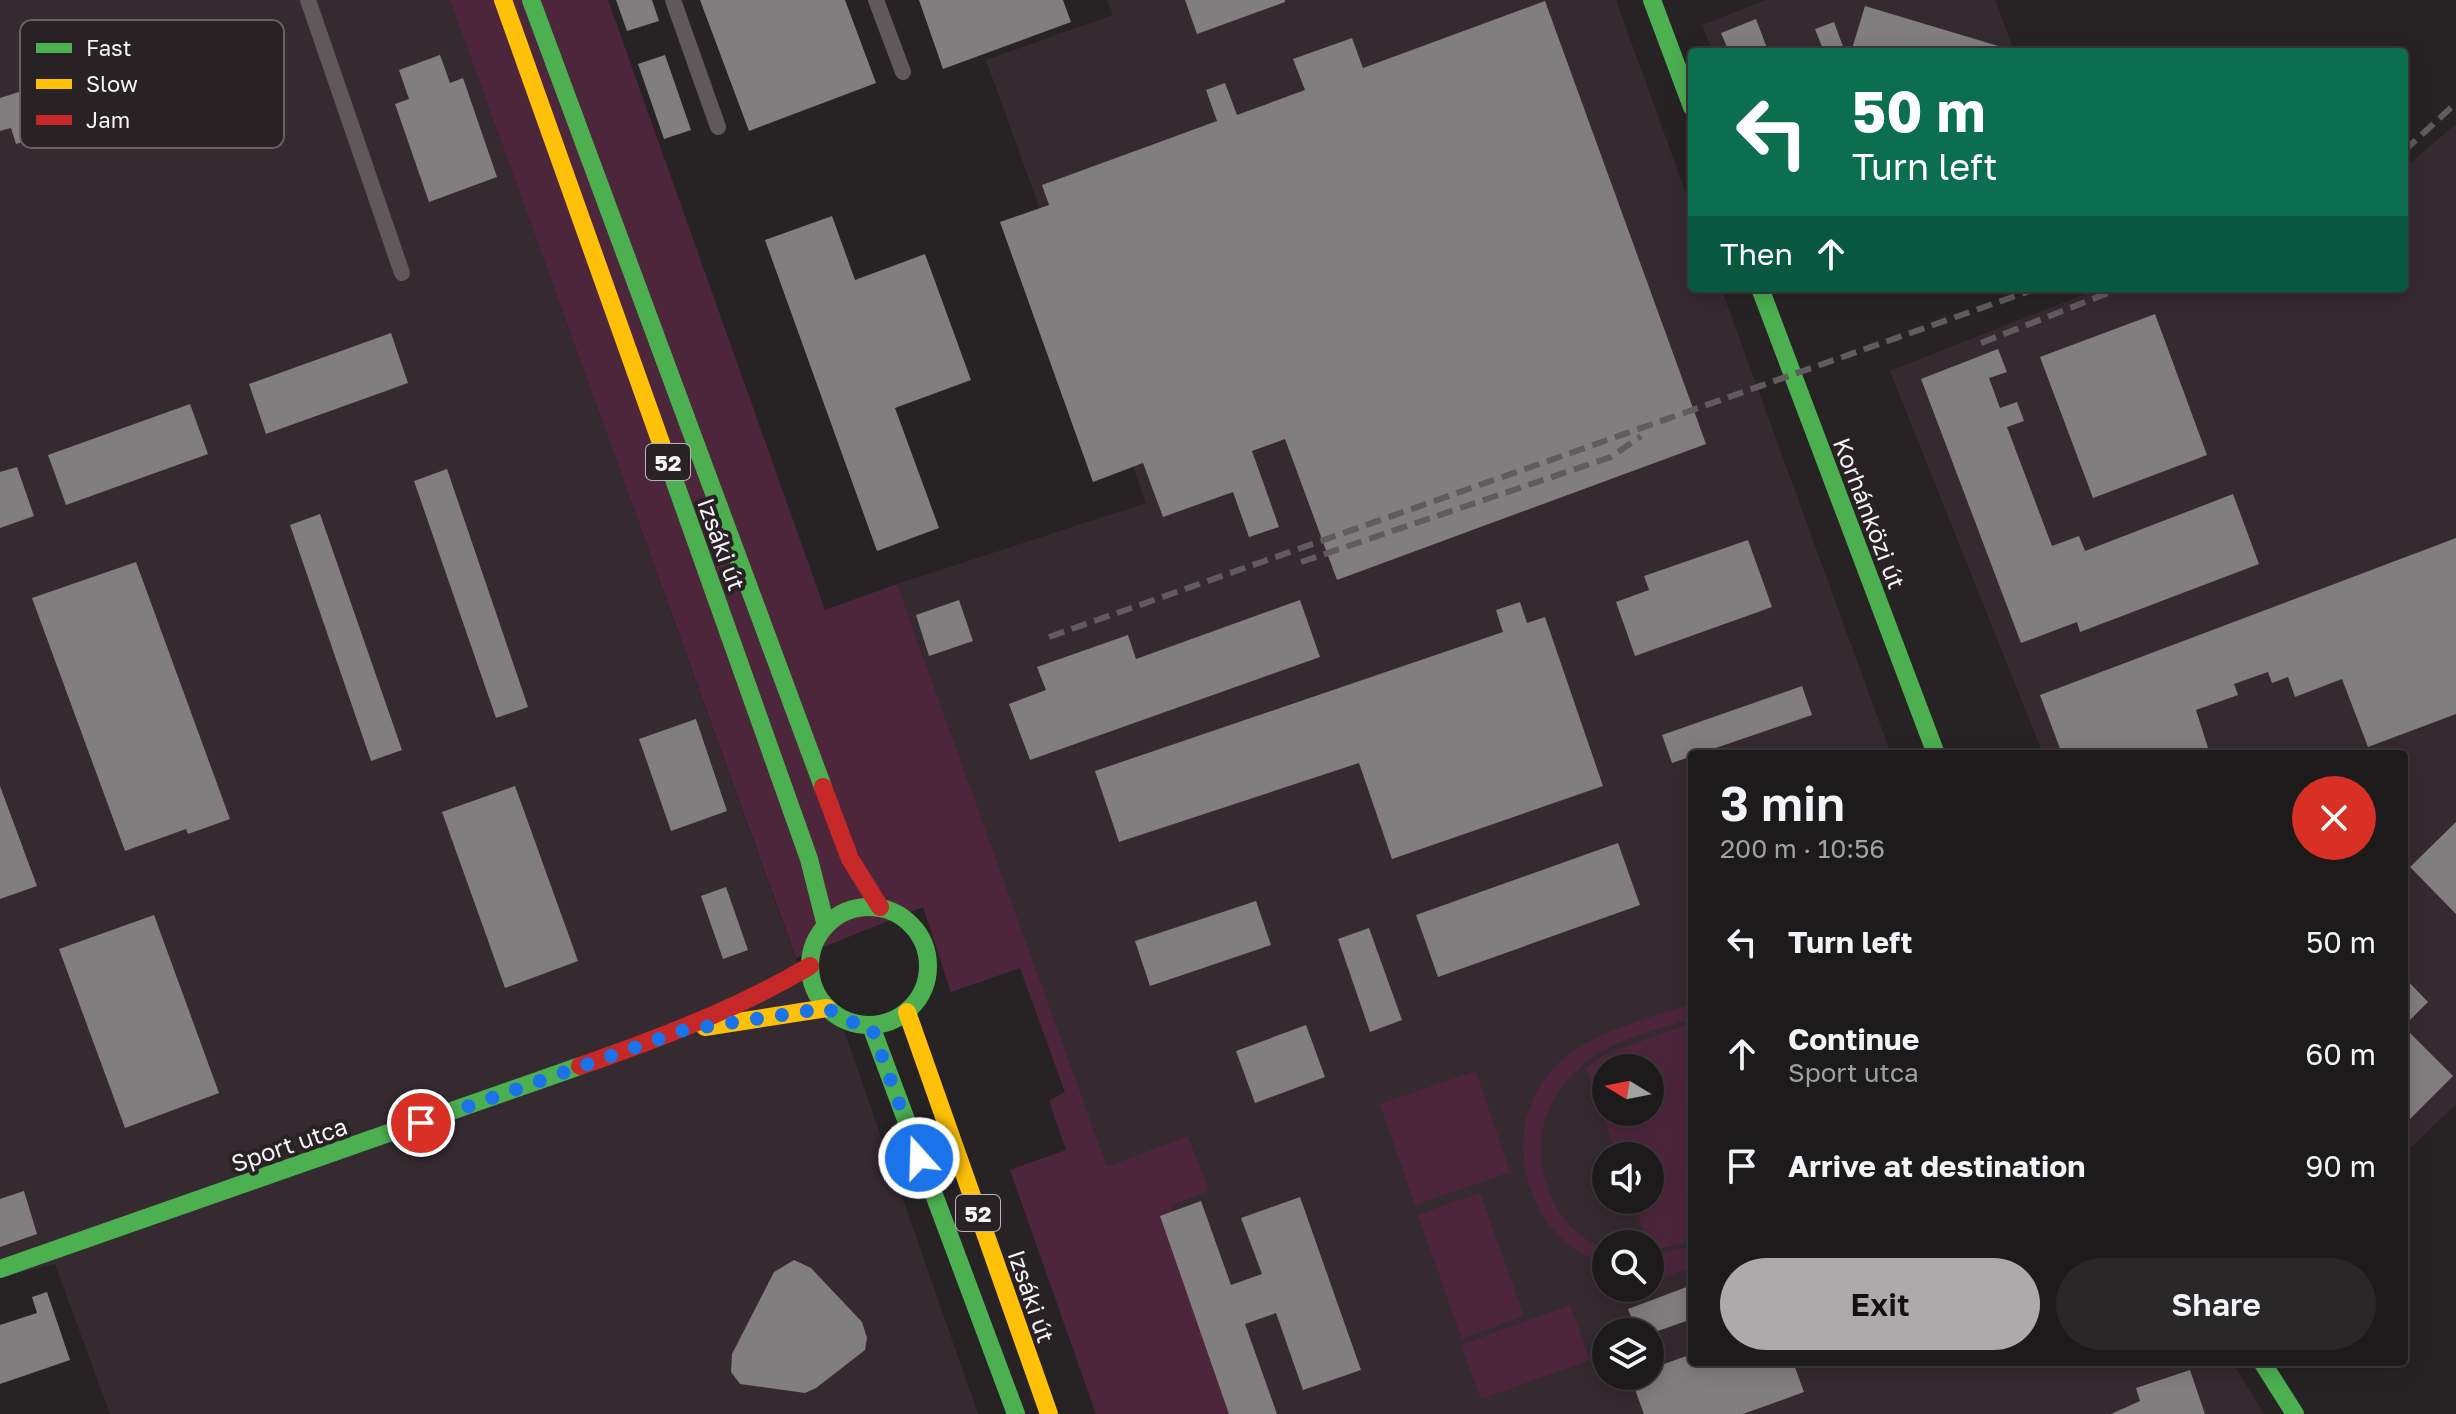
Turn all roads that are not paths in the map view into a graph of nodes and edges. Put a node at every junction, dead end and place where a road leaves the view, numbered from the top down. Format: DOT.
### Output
graph roads {
  1 [pos="308,0"];
  2 [pos="503,0"];
  3 [pos="531,0"];
  4 [pos="673,0"];
  5 [pos="876,0"];
  6 [pos="1652,0"];
  7 [pos="903,72"];
  8 [pos="1688,96"];
  9 [pos="718,127"];
  10 [pos="402,273"];
  11 [pos="1762,292"];
  12 [pos="1934,750"];
  13 [pos="880,907"];
  14 [pos="826,926"];
  15 [pos="810,966"];
  16 [pos="827,1008"];
  17 [pos="907,1012"];
  18 [pos="871,1026"];
  19 [pos="684,1030"];
  20 [pos="0,1269"];
  21 [pos="2265,1366"];
  22 [pos="1016,1414"];
  23 [pos="1049,1414"];
  24 [pos="2295,1414"];
  1 -- 10 [label="street"];
  2 -- 14 [label="main road, Izsáki út / 52"];
  3 -- 13 [label="main road, Izsáki út / 52"];
  4 -- 9 [label="street"];
  5 -- 7 [label="street"];
  6 -- 8 [label="main road"];
  11 -- 12 [label="main road, Korhánközi út"];
  13 -- 14 [label="main road"];
  13 -- 17 [label="main road"];
  14 -- 15 [label="main road"];
  15 -- 16 [label="main road"];
  15 -- 19 [label="main road"];
  16 -- 18 [label="main road"];
  16 -- 19 [label="main road"];
  17 -- 18 [label="main road"];
  17 -- 23 [label="main road, Izsáki út / 52"];
  18 -- 22 [label="main road, 52"];
  19 -- 20 [label="main road, Sport utca"];
  21 -- 24 [label="main road"];
}
